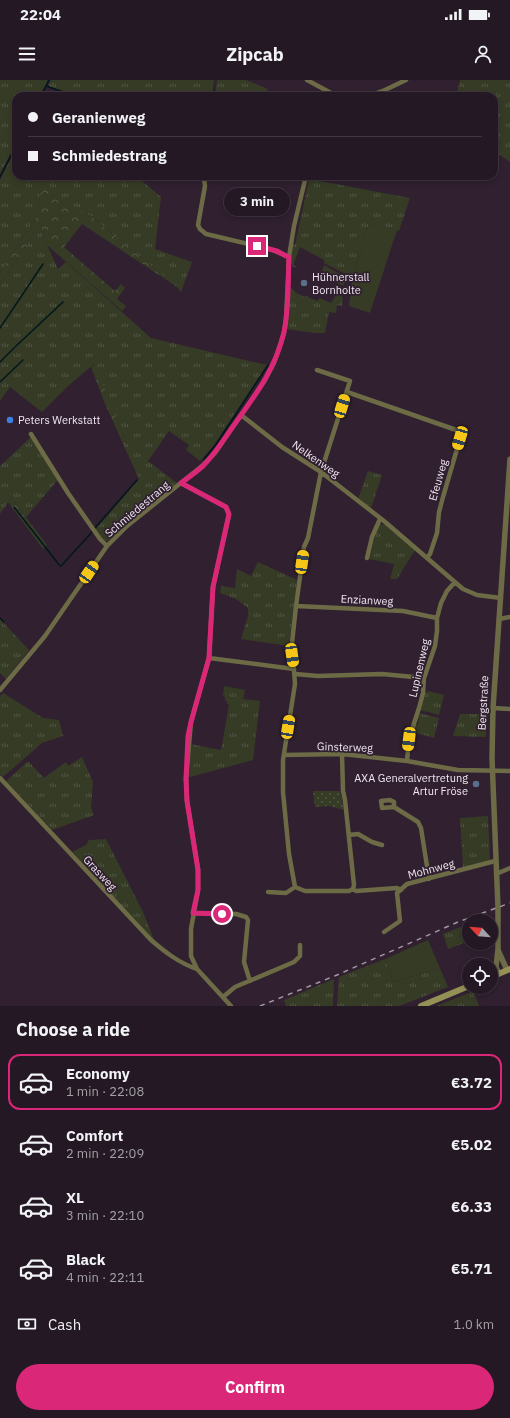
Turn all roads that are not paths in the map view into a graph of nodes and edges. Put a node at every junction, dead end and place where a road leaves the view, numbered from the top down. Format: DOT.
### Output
graph roads {
  1 [pos="307,80"];
  2 [pos="406,80"];
  3 [pos="329,92"];
  4 [pos="379,92"];
  5 [pos="204,180"];
  6 [pos="305,180"];
  7 [pos="289,257"];
  8 [pos="317,370"];
  9 [pos="347,392"];
  10 [pos="241,415"];
  11 [pos="31,434"];
  12 [pos="510,459"];
  13 [pos="321,472"];
  14 [pos="181,483"];
  15 [pos="509,490"];
  16 [pos="380,518"];
  17 [pos="107,546"];
  18 [pos="367,558"];
  19 [pos="427,558"];
  20 [pos="454,583"];
  21 [pos="500,598"];
  22 [pos="296,606"];
  23 [pos="510,617"];
  24 [pos="437,618"];
  25 [pos="499,619"];
  26 [pos="209,658"];
  27 [pos="294,668"];
  28 [pos="295,674"];
  29 [pos="424,678"];
  30 [pos="0,690"];
  31 [pos="493,708"];
  32 [pos="510,709"];
  33 [pos="342,754"];
  34 [pos="284,755"];
  35 [pos="407,761"];
  36 [pos="493,771"];
  37 [pos="510,771"];
  38 [pos="0,778"];
  39 [pos="394,807"];
  40 [pos="349,835"];
  41 [pos="382,845"];
  42 [pos="496,861"];
  43 [pos="510,868"];
  44 [pos="496,874"];
  45 [pos="429,879"];
  46 [pos="295,887"];
  47 [pos="353,889"];
  48 [pos="401,890"];
  49 [pos="268,892"];
  50 [pos="193,913"];
  51 [pos="497,914"];
  52 [pos="384,932"];
  53 [pos="300,945"];
  54 [pos="498,949"];
  55 [pos="498,950"];
  56 [pos="196,969"];
  57 [pos="508,970"];
  58 [pos="499,974"];
  59 [pos="250,981"];
  60 [pos="462,989"];
  61 [pos="224,997"];
  62 [pos="231,1006"];
  63 [pos="421,1006"];
  1 -- 3 [label="street"];
  2 -- 4 [label="street"];
  5 -- 7 [label="street"];
  6 -- 7 [label="street, Schmiedestrang"];
  7 -- 10 [label="street, Schmiedestrang"];
  8 -- 9 [label="street"];
  9 -- 13 [label="street"];
  9 -- 19 [label="street, Efeuweg"];
  10 -- 13 [label="street, Nelkenweg"];
  10 -- 14 [label="street, Schmiedestrang"];
  11 -- 17 [label="street, Schmiedestrang"];
  12 -- 15 [label="street, Bergstraße"];
  13 -- 16 [label="street, Nelkenweg"];
  13 -- 22 [label="street"];
  14 -- 17 [label="street, Schmiedestrang"];
  14 -- 26 [label="street"];
  15 -- 21 [label="street, Bergstraße"];
  16 -- 18 [label="street"];
  16 -- 19 [label="street, Nelkenweg"];
  17 -- 30 [label="street, Schmiedestrang"];
  19 -- 20 [label="street, Nelkenweg"];
  20 -- 21 [label="street, Nelkenweg"];
  20 -- 24 [label="street, Lupinenweg"];
  21 -- 25 [label="street, Bergstraße"];
  22 -- 24 [label="street, Enzianweg"];
  22 -- 27 [label="street"];
  23 -- 25 [label="street"];
  24 -- 29 [label="street, Lupinenweg"];
  25 -- 31 [label="street, Bergstraße"];
  26 -- 27 [label="street"];
  26 -- 50 [label="street"];
  27 -- 28 [label="street"];
  28 -- 29 [label="street"];
  28 -- 34 [label="street"];
  29 -- 35 [label="street, Lupinenweg"];
  31 -- 32 [label="street"];
  31 -- 36 [label="street, Bergstraße"];
  33 -- 34 [label="street, Ginsterweg"];
  33 -- 35 [label="street, Ginsterweg"];
  33 -- 40 [label="street"];
  34 -- 46 [label="street"];
  35 -- 36 [label="street, Ginsterweg"];
  36 -- 37 [label="street, Ginsterweg"];
  36 -- 42 [label="street, Bergstraße"];
  38 -- 56 [label="street, Grasweg"];
  39 -- 45 [label="street"];
  40 -- 41 [label="street"];
  40 -- 47 [label="street"];
  42 -- 44 [label="street, Bergstraße"];
  42 -- 45 [label="street, Mohnweg"];
  43 -- 44 [label="street"];
  44 -- 51 [label="street, Bergstraße"];
  45 -- 48 [label="street, Mohnweg"];
  46 -- 47 [label="street"];
  46 -- 49 [label="street"];
  47 -- 48 [label="street"];
  48 -- 52 [label="street, Mohnweg"];
  50 -- 56 [label="street"];
  50 -- 59 [label="street"];
  53 -- 59 [label="street"];
  54 -- 57 [label="street, Bergstraße"];
  55 -- 58 [label="street, Bergstraße"];
  56 -- 61 [label="street"];
  57 -- 58 [label="main road"];
  59 -- 61 [label="street"];
  60 -- 63 [label="main road"];
  61 -- 62 [label="street"];
}
